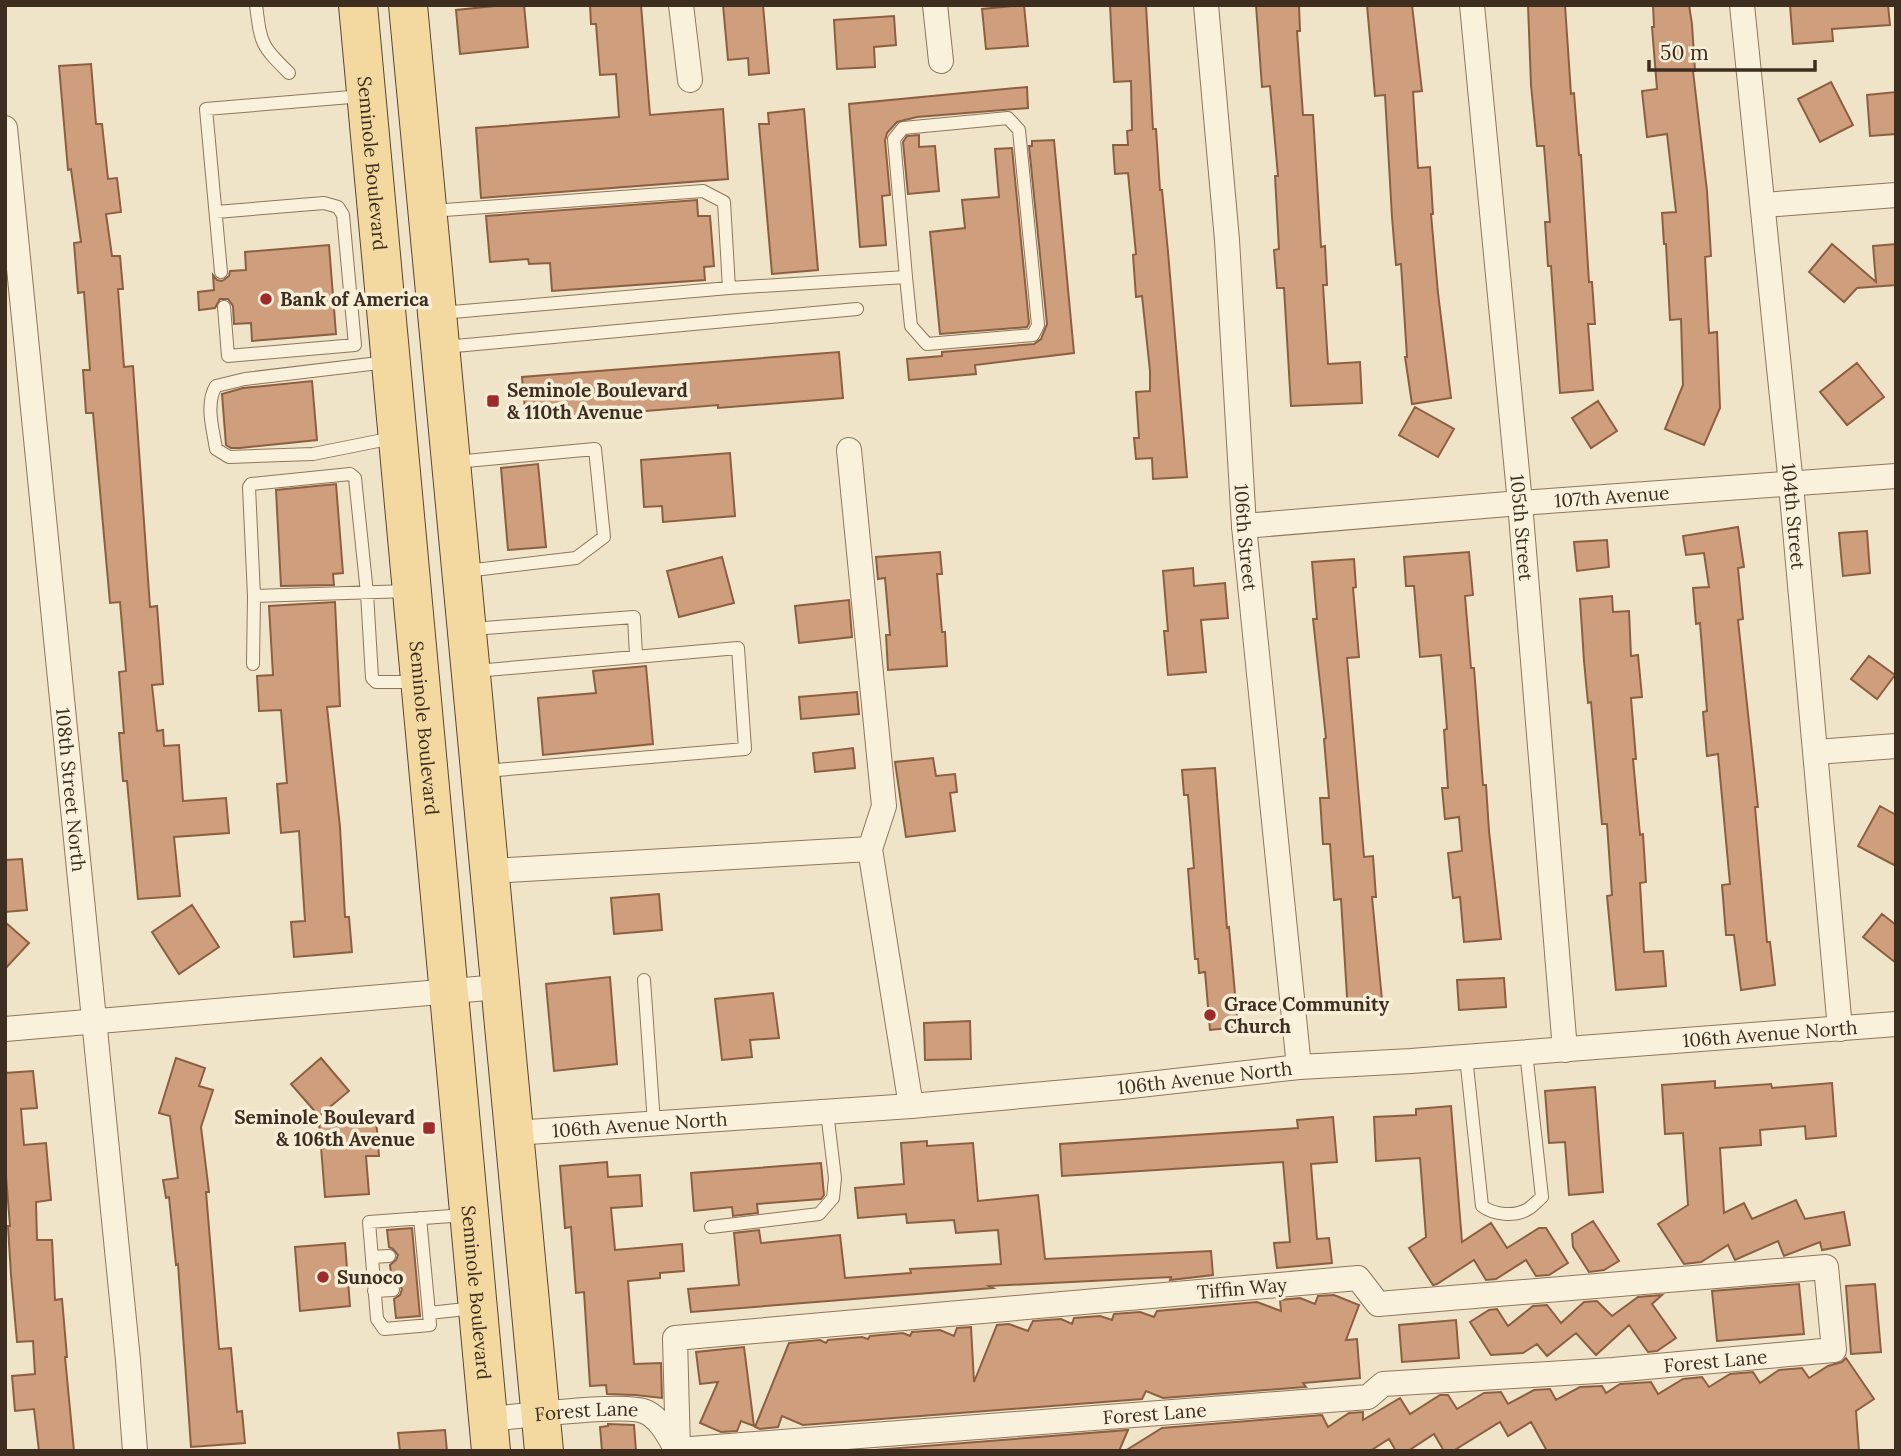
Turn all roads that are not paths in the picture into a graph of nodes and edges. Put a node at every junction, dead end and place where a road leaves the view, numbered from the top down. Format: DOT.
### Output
graph roads {
  1 [pos="256,5"];
  2 [pos="358,5"];
  3 [pos="408,5"];
  4 [pos="681,5"];
  5 [pos="935,5"];
  6 [pos="1206,5"];
  7 [pos="1472,5"];
  8 [pos="1742,5"];
  9 [pos="941,61"];
  10 [pos="289,73"];
  11 [pos="690,80"];
  12 [pos="367,96"];
  13 [pos="5,128"];
  14 [pos="1896,195"];
  15 [pos="1763,205"];
  16 [pos="427,211"];
  17 [pos="216,212"];
  18 [pos="221,272"];
  19 [pos="906,277"];
  20 [pos="729,288"];
  21 [pos="224,307"];
  22 [pos="858,309"];
  23 [pos="439,330"];
  24 [pos="391,362"];
  25 [pos="398,437"];
  26 [pos="849,450"];
  27 [pos="452,462"];
  28 [pos="1896,476"];
  29 [pos="1791,485"];
  30 [pos="1520,503"];
  31 [pos="1244,526"];
  32 [pos="462,572"];
  33 [pos="412,591"];
  34 [pos="367,593"];
  35 [pos="254,596"];
  36 [pos="468,630"];
  37 [pos="636,656"];
  38 [pos="253,664"];
  39 [pos="471,671"];
  40 [pos="420,682"];
  41 [pos="1896,746"];
  42 [pos="1816,752"];
  43 [pos="481,771"];
  44 [pos="870,849"];
  45 [pos="491,871"];
  46 [pos="644,980"];
  47 [pos="499,987"];
  48 [pos="449,991"];
  49 [pos="95,1022"];
  50 [pos="1896,1024"];
  51 [pos="5,1029"];
  52 [pos="1840,1029"];
  53 [pos="1565,1050"];
  54 [pos="1526,1052"];
  55 [pos="1466,1057"];
  56 [pos="1299,1067"];
  57 [pos="911,1107"];
  58 [pos="827,1112"];
  59 [pos="654,1123"];
  60 [pos="513,1133"];
  61 [pos="469,1215"];
  62 [pos="421,1218"];
  63 [pos="711,1227"];
  64 [pos="390,1256"];
  65 [pos="372,1257"];
  66 [pos="393,1290"];
  67 [pos="374,1291"];
  68 [pos="478,1308"];
  69 [pos="429,1313"];
  70 [pos="1833,1350"];
  71 [pos="542,1433"];
  72 [pos="490,1435"];
  73 [pos="678,1450"];
  74 [pos="135,1451"];
  1 -- 10 [label="lane"];
  2 -- 12 [label="main road, Seminole Boulevard"];
  3 -- 16 [label="main road"];
  4 -- 11 [label="street"];
  5 -- 9 [label="street"];
  6 -- 31 [label="street, 106th Street"];
  7 -- 30 [label="street, 105th Street"];
  8 -- 15 [label="street, 104th Street"];
  12 -- 17 [label="lane"];
  12 -- 24 [label="main road, Seminole Boulevard"];
  13 -- 49 [label="street, 108th Street North"];
  14 -- 15 [label="street"];
  15 -- 29 [label="street, 104th Street"];
  16 -- 20 [label="lane"];
  16 -- 23 [label="main road"];
  17 -- 18 [label="lane"];
  17 -- 21 [label="lane"];
  19 -- 19 [label="lane"];
  19 -- 20 [label="lane"];
  20 -- 23 [label="lane"];
  22 -- 23 [label="lane"];
  23 -- 27 [label="main road"];
  24 -- 25 [label="main road, Seminole Boulevard"];
  24 -- 25 [label="lane"];
  25 -- 33 [label="main road, Seminole Boulevard"];
  26 -- 44 [label="street"];
  27 -- 32 [label="main road"];
  27 -- 32 [label="lane"];
  28 -- 29 [label="street, 107th Avenue"];
  29 -- 30 [label="street, 107th Avenue"];
  29 -- 42 [label="street, 104th Street"];
  30 -- 31 [label="street, 107th Avenue"];
  30 -- 53 [label="street, 105th Street"];
  31 -- 56 [label="street, 106th Street"];
  32 -- 36 [label="main road"];
  33 -- 34 [label="lane"];
  33 -- 40 [label="main road, Seminole Boulevard"];
  34 -- 35 [label="lane"];
  34 -- 35 [label="lane"];
  34 -- 40 [label="lane"];
  35 -- 38 [label="lane"];
  36 -- 37 [label="lane"];
  36 -- 39 [label="main road"];
  37 -- 39 [label="lane"];
  37 -- 43 [label="lane"];
  39 -- 43 [label="main road"];
  40 -- 48 [label="main road, Seminole Boulevard"];
  41 -- 42 [label="street"];
  42 -- 52 [label="street, 104th Street"];
  43 -- 45 [label="main road"];
  44 -- 45 [label="street"];
  44 -- 57 [label="street"];
  45 -- 47 [label="main road"];
  46 -- 59 [label="lane"];
  47 -- 48 [label="street"];
  47 -- 60 [label="main road"];
  48 -- 49 [label="street"];
  48 -- 61 [label="main road, Seminole Boulevard"];
  49 -- 51 [label="street"];
  49 -- 74 [label="street, 108th Street North"];
  50 -- 52 [label="street, 106th Avenue North"];
  52 -- 53 [label="street, 106th Avenue North"];
  53 -- 54 [label="street, 106th Avenue North"];
  54 -- 55 [label="street, 106th Avenue North"];
  54 -- 55 [label="lane"];
  55 -- 56 [label="street, 106th Avenue North"];
  56 -- 57 [label="street, 106th Avenue North"];
  57 -- 58 [label="street, 106th Avenue North"];
  58 -- 59 [label="street, 106th Avenue North"];
  58 -- 63 [label="lane"];
  59 -- 60 [label="street, 106th Avenue North"];
  60 -- 71 [label="main road"];
  61 -- 62 [label="lane"];
  61 -- 68 [label="main road, Seminole Boulevard"];
  62 -- 65 [label="lane"];
  62 -- 69 [label="lane"];
  64 -- 65 [label="lane"];
  65 -- 67 [label="lane"];
  66 -- 67 [label="lane"];
  67 -- 69 [label="lane"];
  68 -- 69 [label="lane"];
  68 -- 72 [label="main road, Seminole Boulevard"];
  70 -- 73 [label="street, Forest Lane"];
  70 -- 73 [label="street, Tiffin Way"];
  71 -- 72 [label="street, Forest Lane"];
  71 -- 73 [label="street, Forest Lane"];
}
